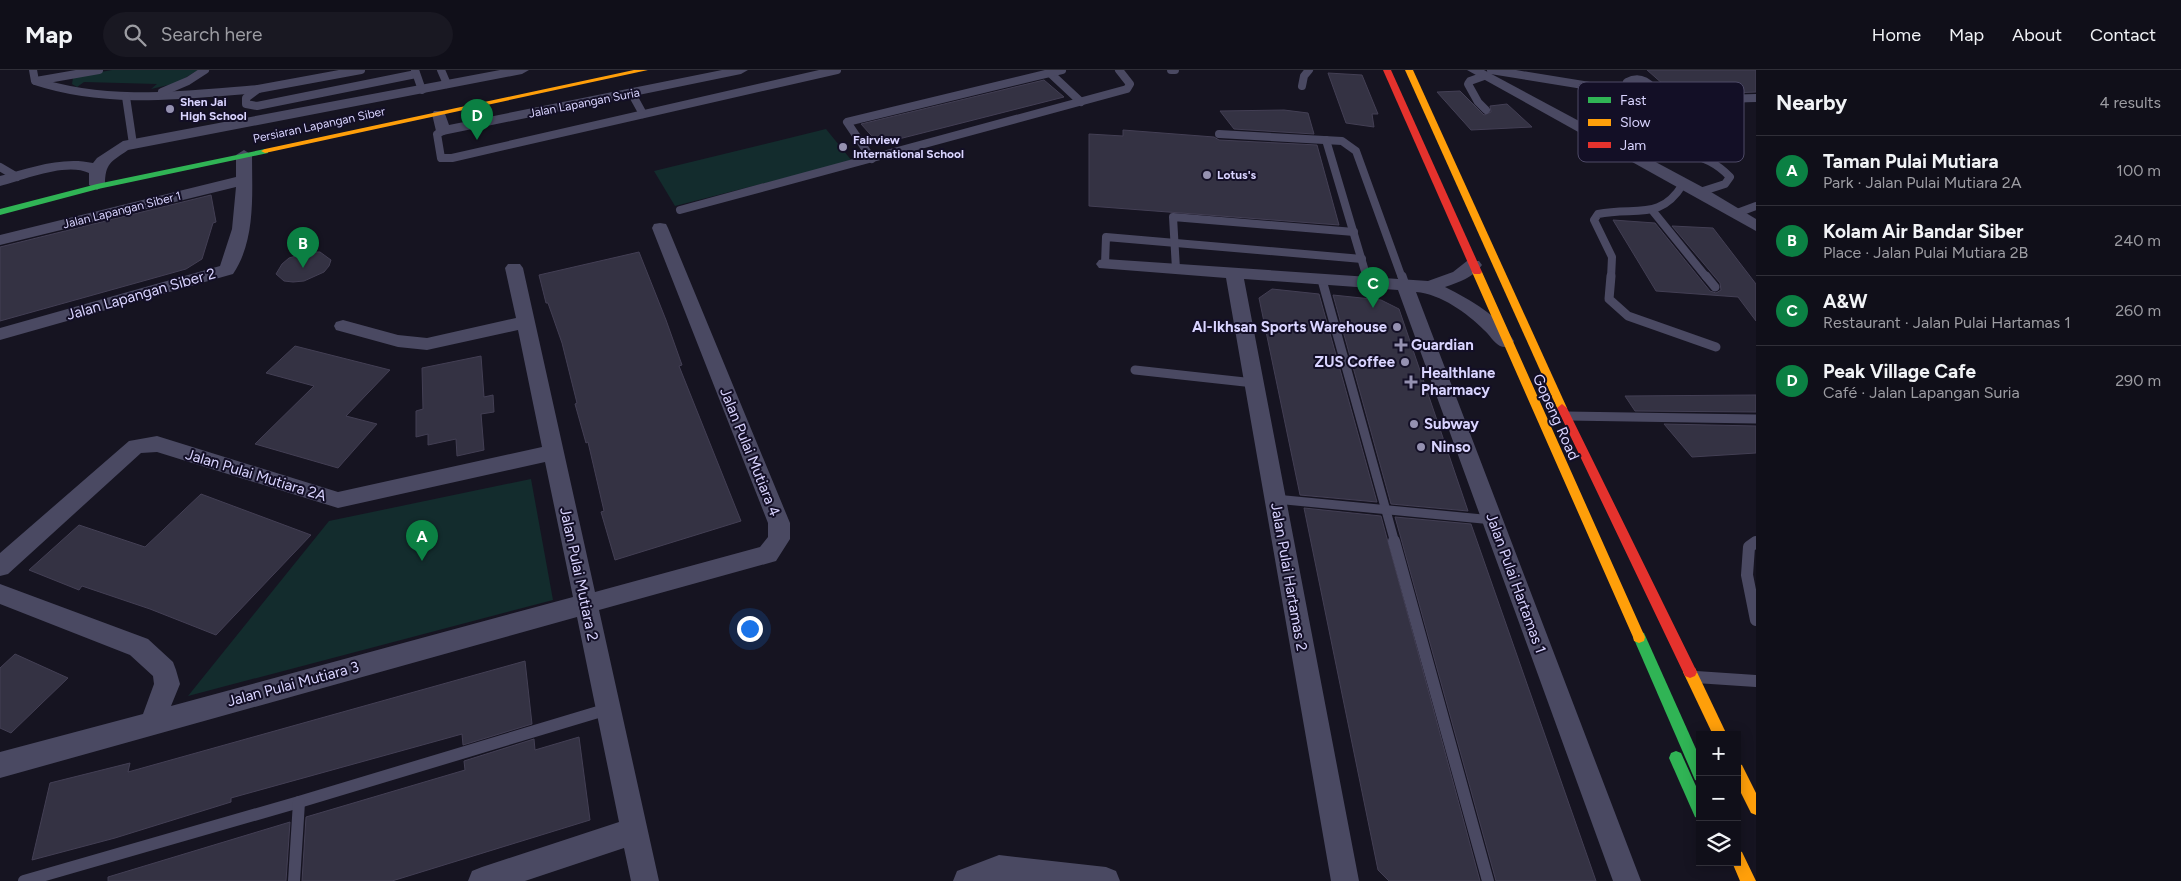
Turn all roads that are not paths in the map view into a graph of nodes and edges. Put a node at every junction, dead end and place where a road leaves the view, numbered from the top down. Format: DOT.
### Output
graph roads {
  1 [pos="33,70"];
  2 [pos="99,70"];
  3 [pos="205,70"];
  4 [pos="361,70"];
  5 [pos="441,70"];
  6 [pos="522,70"];
  7 [pos="592,70"];
  8 [pos="644,70"];
  9 [pos="741,70"];
  10 [pos="837,70"];
  11 [pos="1062,70"];
  12 [pos="1119,70"];
  13 [pos="1309,70"];
  14 [pos="1387,70"];
  15 [pos="1409,70"];
  16 [pos="415,72"];
  17 [pos="821,72"];
  18 [pos="1483,72"];
  19 [pos="1633,72"];
  20 [pos="1050,73"];
  21 [pos="1638,79"];
  22 [pos="35,81"];
  23 [pos="1627,82"];
  24 [pos="1645,82"];
  25 [pos="447,84"];
  26 [pos="1578,84"];
  27 [pos="1302,86"];
  28 [pos="258,89"];
  29 [pos="422,90"];
  30 [pos="632,94"];
  31 [pos="126,96"];
  32 [pos="144,97"];
  33 [pos="1081,102"];
  34 [pos="441,107"];
  35 [pos="1486,110"];
  36 [pos="643,114"];
  37 [pos="1578,126"];
  38 [pos="443,131"];
  39 [pos="1220,134"];
  40 [pos="1326,140"];
  41 [pos="133,144"];
  42 [pos="244,155"];
  43 [pos="872,159"];
  44 [pos="1643,162"];
  45 [pos="1711,162"];
  46 [pos="0,168"];
  47 [pos="100,176"];
  48 [pos="17,177"];
  49 [pos="80,179"];
  50 [pos="244,180"];
  51 [pos="0,181"];
  52 [pos="1683,184"];
  53 [pos="1700,192"];
  54 [pos="1756,206"];
  55 [pos="680,210"];
  56 [pos="1652,210"];
  57 [pos="0,212"];
  58 [pos="1737,214"];
  59 [pos="1756,226"];
  60 [pos="660,228"];
  61 [pos="1354,232"];
  62 [pos="0,240"];
  63 [pos="1175,244"];
  64 [pos="1362,258"];
  65 [pos="1105,264"];
  66 [pos="1473,265"];
  67 [pos="514,268"];
  68 [pos="1176,269"];
  69 [pos="1234,274"];
  70 [pos="1322,280"];
  71 [pos="1369,283"];
  72 [pos="1405,285"];
  73 [pos="1429,287"];
  74 [pos="1715,287"];
  75 [pos="526,322"];
  76 [pos="342,326"];
  77 [pos="0,334"];
  78 [pos="1506,342"];
  79 [pos="1716,347"];
  80 [pos="1135,370"];
  81 [pos="1254,383"];
  82 [pos="1566,416"];
  83 [pos="1756,419"];
  84 [pos="553,452"];
  85 [pos="1275,499"];
  86 [pos="1386,510"];
  87 [pos="1493,520"];
  88 [pos="1756,542"];
  89 [pos="0,567"];
  90 [pos="0,594"];
  91 [pos="586,605"];
  92 [pos="1756,620"];
  93 [pos="1633,628"];
  94 [pos="1631,654"];
  95 [pos="1692,677"];
  96 [pos="1756,681"];
  97 [pos="608,709"];
  98 [pos="153,721"];
  99 [pos="1718,731"];
  100 [pos="1673,750"];
  101 [pos="0,765"];
  102 [pos="1696,766"];
  103 [pos="1740,776"];
  104 [pos="299,802"];
  105 [pos="1696,803"];
  106 [pos="1756,808"];
  107 [pos="634,831"];
  108 [pos="1741,866"];
  109 [pos="24,881"];
  110 [pos="294,881"];
  111 [pos="482,881"];
  112 [pos="645,881"];
  113 [pos="967,881"];
  114 [pos="1106,881"];
  115 [pos="1345,881"];
  116 [pos="1488,881"];
  117 [pos="1627,881"];
  118 [pos="1748,881"];
  1 -- 22 [label="lane"];
  2 -- 22 [label="lane"];
  3 -- 32 [label="lane"];
  4 -- 28 [label="lane"];
  5 -- 25 [label="lane"];
  6 -- 25 [label="street"];
  7 -- 34 [label="main road, Persiaran Lapangan Siber"];
  8 -- 34 [label="main road, Persiaran Lapangan Siber"];
  9 -- 30 [label="street, Jalan Lapangan Suria"];
  10 -- 17 [label="lane"];
  11 -- 20 [label="lane"];
  12 -- 33 [label="lane"];
  13 -- 27 [label="lane"];
  14 -- 66 [label="main road, Gopeng Road"];
  15 -- 82 [label="main road, Gopeng Road"];
  16 -- 28 [label="lane"];
  16 -- 29 [label="lane"];
  17 -- 36 [label="lane"];
  18 -- 26 [label="lane"];
  18 -- 35 [label="lane"];
  18 -- 37 [label="street"];
  19 -- 21 [label="lane"];
  20 -- 33 [label="lane"];
  20 -- 43 [label="lane"];
  21 -- 23 [label="lane"];
  21 -- 24 [label="lane"];
  22 -- 31 [label="lane"];
  25 -- 29 [label="street"];
  28 -- 32 [label="lane"];
  29 -- 41 [label="street"];
  30 -- 36 [label="lane"];
  30 -- 38 [label="street, Jalan Lapangan Suria"];
  31 -- 32 [label="lane"];
  31 -- 41 [label="lane"];
  33 -- 43 [label="lane"];
  34 -- 38 [label="street"];
  34 -- 42 [label="main road, Persiaran Lapangan Siber"];
  36 -- 38 [label="lane"];
  39 -- 40 [label="lane"];
  40 -- 61 [label="lane"];
  40 -- 72 [label="lane"];
  41 -- 47 [label="street"];
  42 -- 47 [label="main road, Persiaran Lapangan Siber"];
  42 -- 50 [label="street, Jalan Lapangan Siber 2"];
  43 -- 55 [label="lane"];
  44 -- 52 [label="street"];
  45 -- 53 [label="lane"];
  46 -- 48 [label="lane"];
  47 -- 48 [label="street"];
  47 -- 49 [label="main road, Persiaran Lapangan Siber"];
  47 -- 57 [label="main road, Persiaran Lapangan Siber"];
  48 -- 51 [label="street"];
  50 -- 62 [label="street, Jalan Lapangan Siber 1"];
  50 -- 77 [label="street, Jalan Lapangan Siber 2"];
  52 -- 53 [label="street"];
  52 -- 56 [label="lane"];
  53 -- 58 [label="street"];
  54 -- 58 [label="lane"];
  56 -- 74 [label="lane"];
  56 -- 79 [label="lane"];
  58 -- 59 [label="street"];
  60 -- 91 [label="street, Jalan Pulai Mutiara 4"];
  61 -- 63 [label="lane"];
  61 -- 64 [label="lane"];
  63 -- 64 [label="lane"];
  63 -- 65 [label="lane"];
  63 -- 68 [label="lane"];
  64 -- 71 [label="lane"];
  65 -- 68 [label="street"];
  66 -- 73 [label="street"];
  66 -- 78 [label="main road, Gopeng Road"];
  67 -- 75 [label="street, Jalan Pulai Mutiara 2"];
  68 -- 69 [label="street"];
  69 -- 70 [label="street"];
  69 -- 81 [label="street, Jalan Pulai Hartamas 2"];
  70 -- 71 [label="street"];
  70 -- 86 [label="lane"];
  71 -- 72 [label="street"];
  72 -- 73 [label="street"];
  72 -- 87 [label="street, Jalan Pulai Hartamas 1"];
  73 -- 78 [label="street"];
  75 -- 76 [label="street"];
  75 -- 84 [label="street, Jalan Pulai Mutiara 2"];
  78 -- 93 [label="main road, Gopeng Road"];
  80 -- 81 [label="lane"];
  81 -- 85 [label="street, Jalan Pulai Hartamas 2"];
  82 -- 83 [label="lane"];
  82 -- 95 [label="main road, Gopeng Road"];
  84 -- 89 [label="street, Jalan Pulai Mutiara 2A"];
  84 -- 91 [label="street, Jalan Pulai Mutiara 2"];
  85 -- 86 [label="lane"];
  85 -- 115 [label="street, Jalan Pulai Hartamas 2"];
  86 -- 87 [label="lane"];
  86 -- 116 [label="lane"];
  87 -- 117 [label="street, Jalan Pulai Hartamas 1"];
  88 -- 92 [label="lane"];
  90 -- 98 [label="street"];
  91 -- 97 [label="street, Jalan Pulai Mutiara 2"];
  91 -- 98 [label="street, Jalan Pulai Mutiara 3"];
  93 -- 94 [label="main road"];
  93 -- 102 [label="main road, Gopeng Road"];
  95 -- 96 [label="lane"];
  95 -- 99 [label="main road, Gopeng Road"];
  97 -- 104 [label="lane"];
  97 -- 107 [label="street, Jalan Pulai Mutiara 2"];
  98 -- 101 [label="street, Jalan Pulai Mutiara 3"];
  100 -- 105 [label="main road"];
  103 -- 106 [label="main road"];
  104 -- 109 [label="lane"];
  104 -- 110 [label="lane"];
  107 -- 111 [label="street"];
  107 -- 112 [label="street, Jalan Pulai Mutiara 2"];
  108 -- 118 [label="main road"];
  113 -- 114 [label="street"];
}
